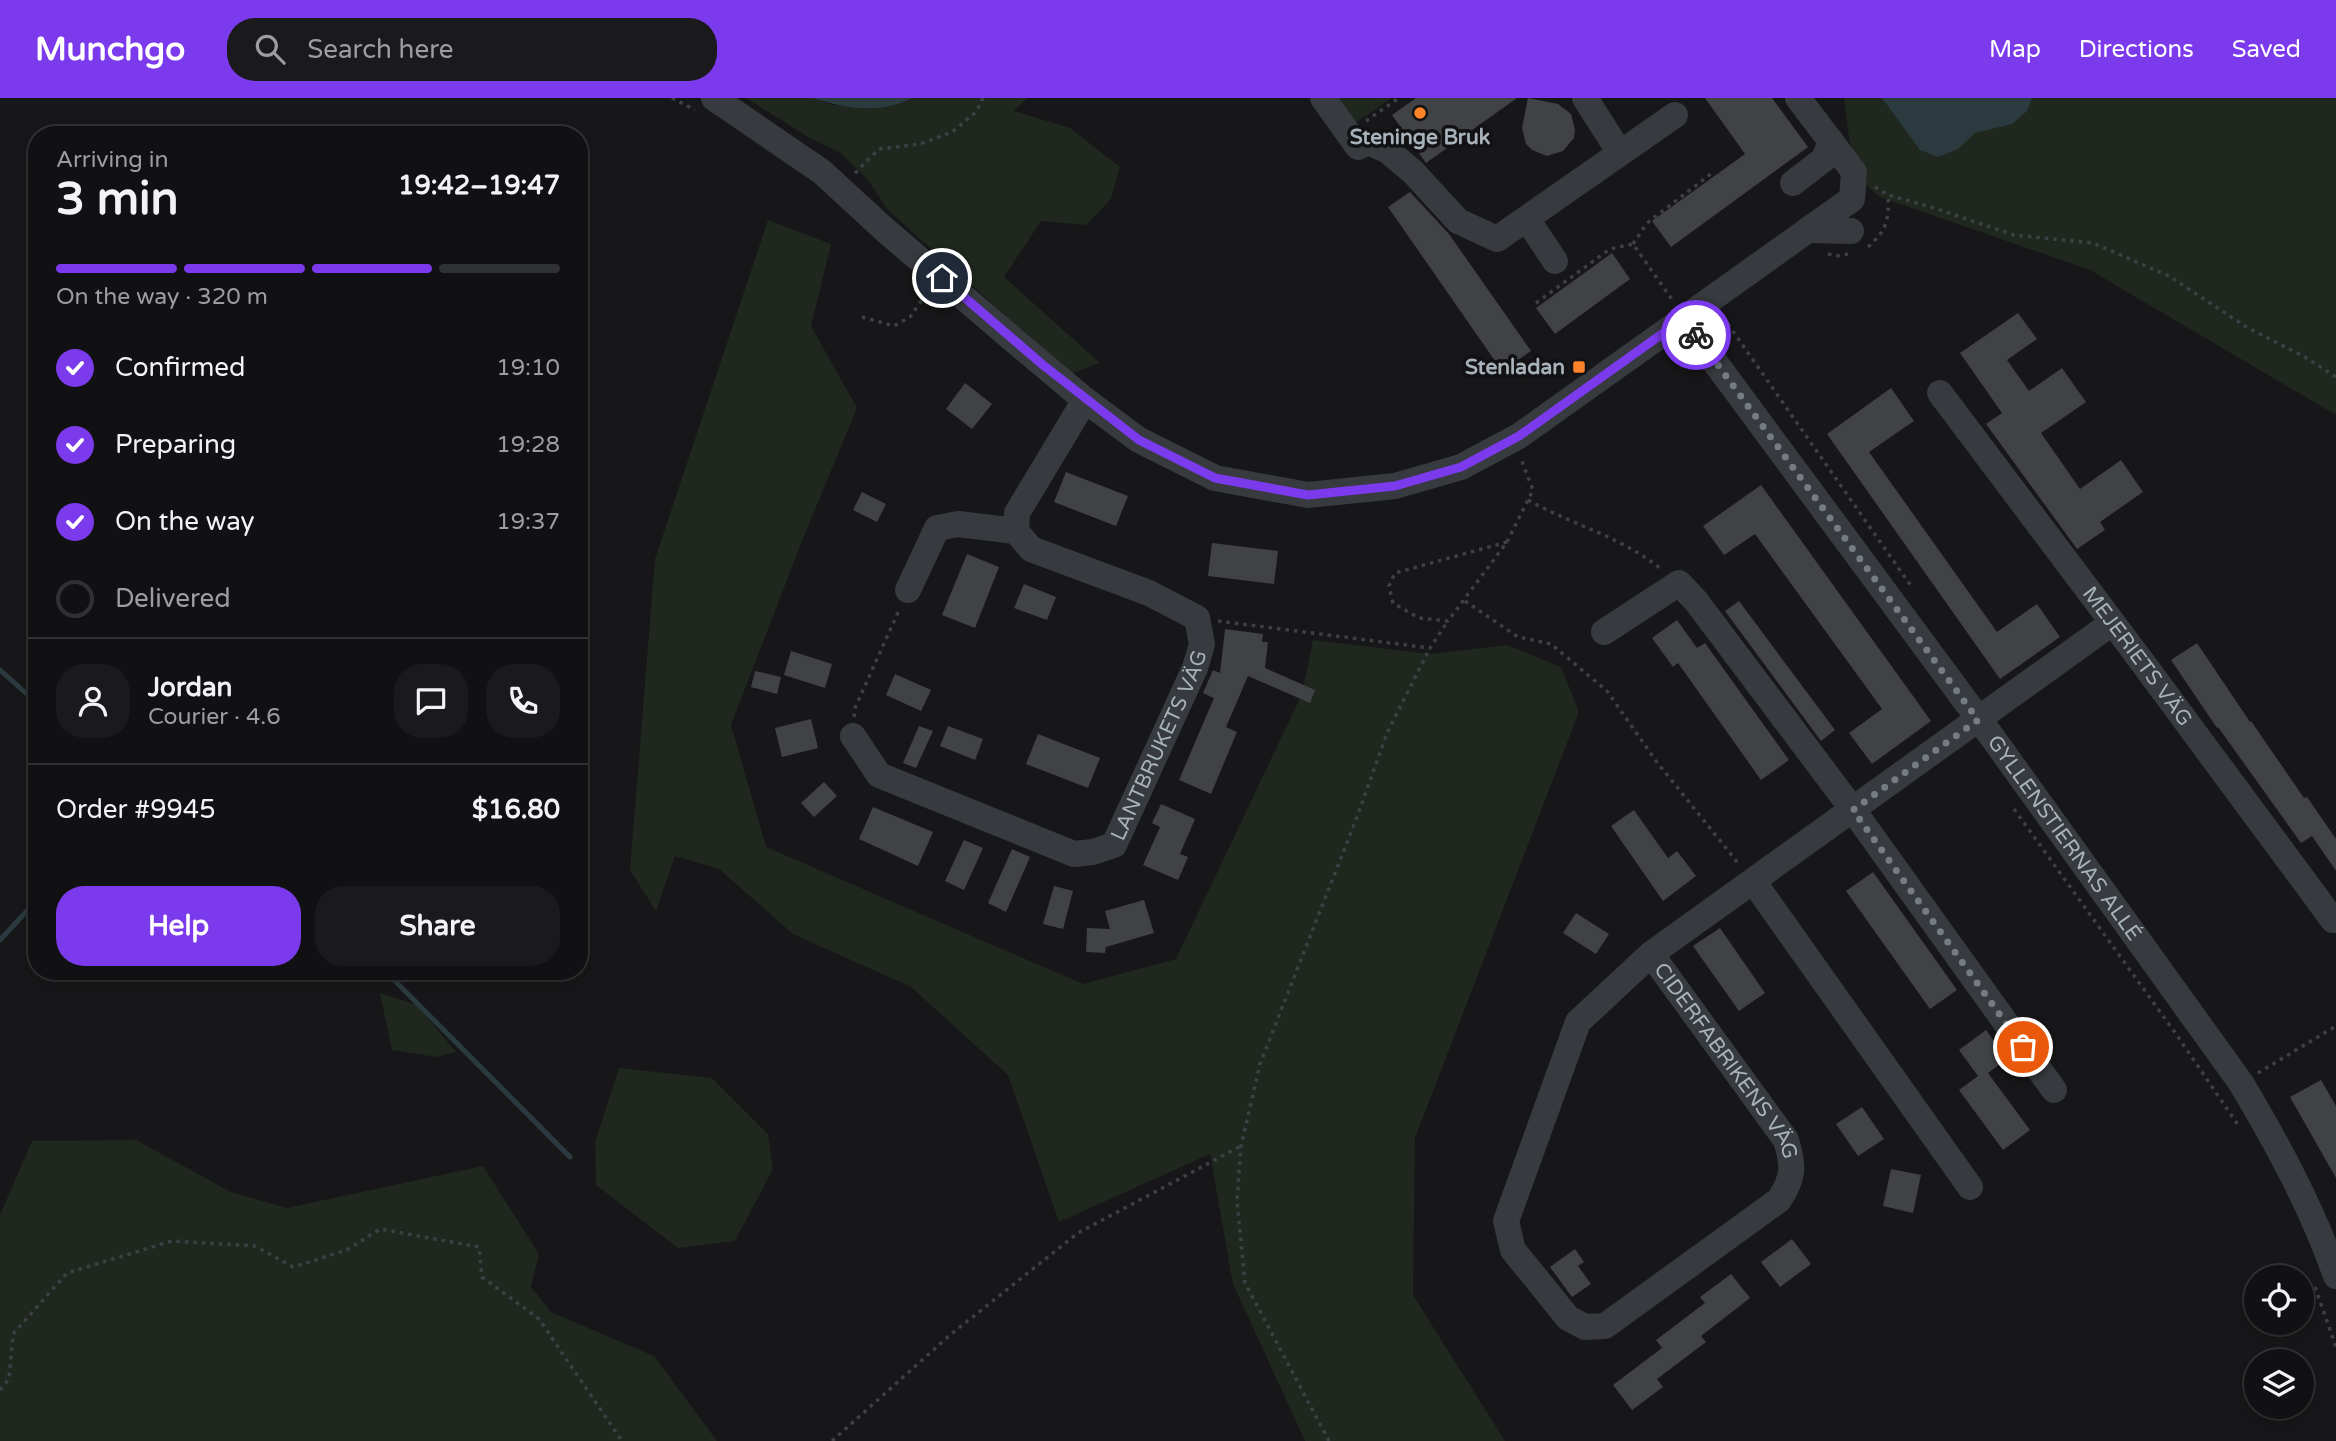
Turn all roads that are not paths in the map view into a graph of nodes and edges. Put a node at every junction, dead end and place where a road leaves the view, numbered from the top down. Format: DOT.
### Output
graph roads {
  1 [pos="1323,98"];
  2 [pos="1585,98"];
  3 [pos="1798,98"];
  4 [pos="707,105"];
  5 [pos="1675,115"];
  6 [pos="1831,141"];
  7 [pos="1620,153"];
  8 [pos="1793,183"];
  9 [pos="1527,219"];
  10 [pos="1812,241"];
  11 [pos="1855,245"];
  12 [pos="1555,261"];
  13 [pos="1683,318"];
  14 [pos="1940,393"];
  15 [pos="1085,400"];
  16 [pos="1016,531"];
  17 [pos="908,590"];
  18 [pos="2112,623"];
  19 [pos="1604,632"];
  20 [pos="1978,720"];
  21 [pos="853,736"];
  22 [pos="1853,810"];
  23 [pos="1753,881"];
  24 [pos="2333,920"];
  25 [pos="1651,954"];
  26 [pos="2054,1090"];
  27 [pos="1970,1187"];
  28 [pos="2325,1281"];
  1 -- 9 [label="street"];
  2 -- 7 [label="street"];
  3 -- 6 [label="street"];
  4 -- 15 [label="street"];
  5 -- 7 [label="street"];
  6 -- 8 [label="street"];
  6 -- 10 [label="street"];
  7 -- 9 [label="street"];
  9 -- 12 [label="street"];
  10 -- 11 [label="street"];
  10 -- 13 [label="street"];
  13 -- 15 [label="street"];
  13 -- 20 [label="street, GYLLENSTIERNAS ALLÉ"];
  14 -- 18 [label="street, MEJERIETS VÄG"];
  15 -- 16 [label="street"];
  16 -- 17 [label="street"];
  16 -- 21 [label="street, LANTBRUKETS VÄG"];
  18 -- 20 [label="street, CIDERFABRIKENS VÄG"];
  18 -- 24 [label="street, MEJERIETS VÄG"];
  19 -- 22 [label="street"];
  20 -- 22 [label="street, CIDERFABRIKENS VÄG"];
  20 -- 28 [label="street, GYLLENSTIERNAS ALLÉ"];
  22 -- 23 [label="street, CIDERFABRIKENS VÄG"];
  22 -- 26 [label="street"];
  23 -- 25 [label="street, CIDERFABRIKENS VÄG"];
  23 -- 27 [label="street"];
  25 -- 25 [label="street, CIDERFABRIKENS VÄG"];
}
